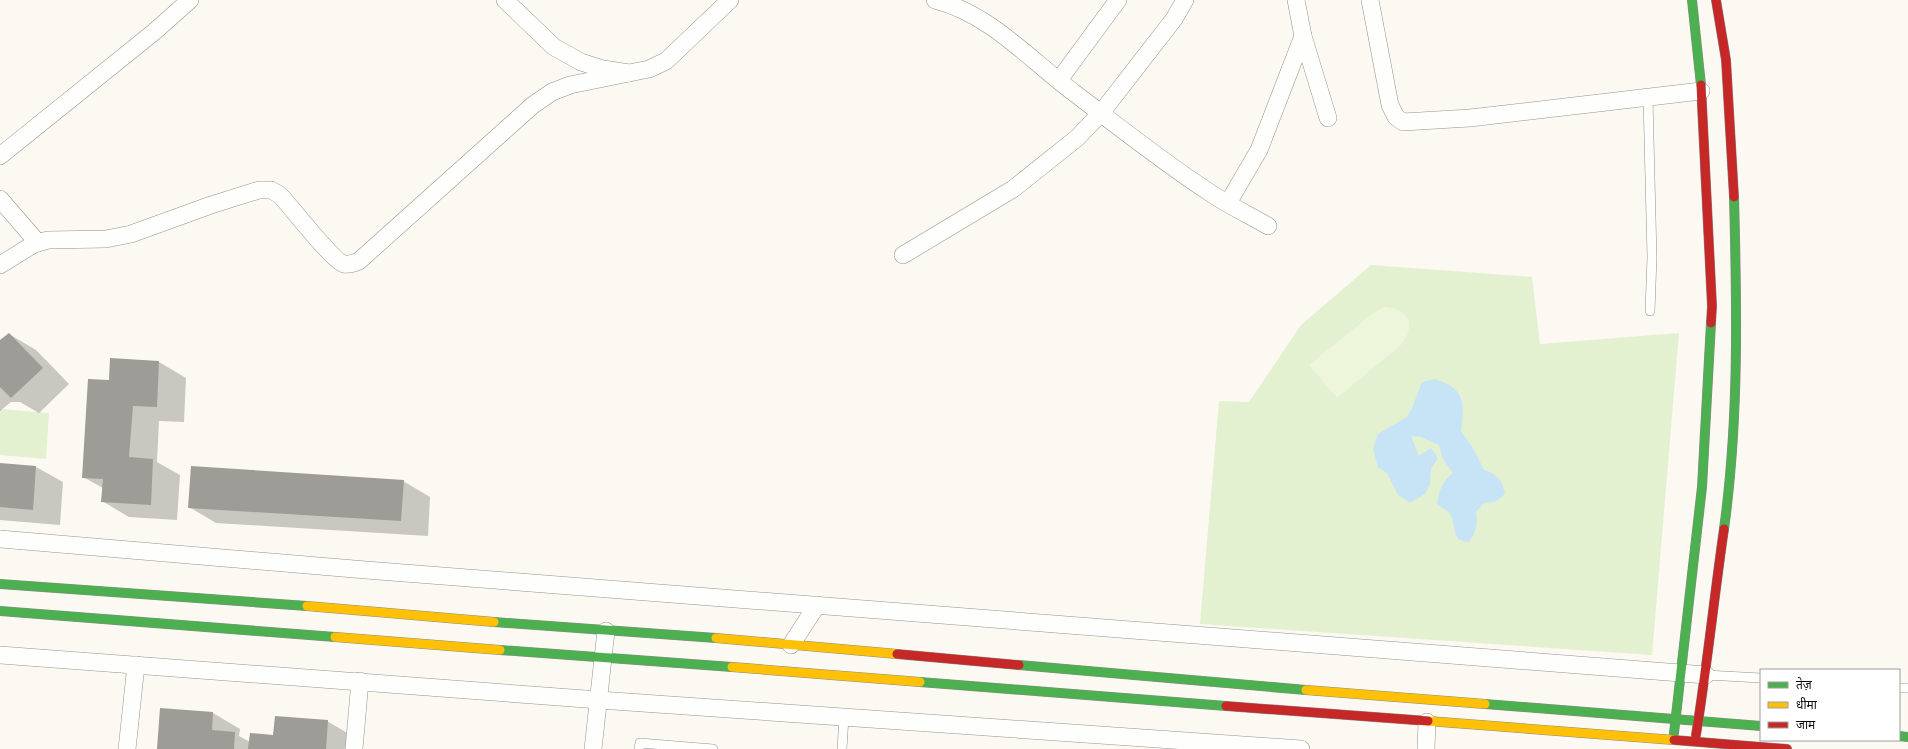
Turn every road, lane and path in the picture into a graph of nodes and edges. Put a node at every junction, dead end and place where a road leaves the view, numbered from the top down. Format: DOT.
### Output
graph roads {
  1 [pos="190,0"];
  2 [pos="730,0"];
  3 [pos="936,0"];
  4 [pos="1118,0"];
  5 [pos="1185,0"];
  6 [pos="1296,0"];
  7 [pos="1370,0"];
  8 [pos="1692,0"];
  9 [pos="1716,0"];
  10 [pos="515,3"];
  11 [pos="1303,36"];
  12 [pos="629,73"];
  13 [pos="1059,80"];
  14 [pos="1701,91"];
  15 [pos="1648,98"];
  16 [pos="1100,113"];
  17 [pos="1328,118"];
  18 [pos="0,156"];
  19 [pos="0,199"];
  20 [pos="1228,203"];
  21 [pos="1268,226"];
  22 [pos="38,243"];
  23 [pos="903,255"];
  24 [pos="0,264"];
  25 [pos="1650,311"];
  26 [pos="0,539"];
  27 [pos="0,584"];
  28 [pos="0,611"];
  29 [pos="812,613"];
  30 [pos="606,631"];
  31 [pos="790,645"];
  32 [pos="0,655"];
  33 [pos="603,658"];
  34 [pos="136,665"];
  35 [pos="1681,673"];
  36 [pos="1706,674"];
  37 [pos="1760,678"];
  38 [pos="360,681"];
  39 [pos="599,700"];
  40 [pos="844,717"];
  41 [pos="1675,719"];
  42 [pos="1697,721"];
  43 [pos="1428,722"];
  44 [pos="1760,726"];
  45 [pos="1673,740"];
  46 [pos="1695,742"];
  47 [pos="127,749"];
  48 [pos="354,749"];
  49 [pos="593,749"];
  50 [pos="639,749"];
  51 [pos="713,749"];
  52 [pos="842,749"];
  53 [pos="1301,749"];
  54 [pos="1426,749"];
  55 [pos="1787,749"];
  1 -- 18 [label="street"];
  2 -- 12 [label="street"];
  3 -- 13 [label="street"];
  4 -- 13 [label="street"];
  5 -- 16 [label="street"];
  6 -- 11 [label="street"];
  7 -- 15 [label="street"];
  8 -- 14 [label="street"];
  9 -- 36 [label="street"];
  10 -- 12 [label="street"];
  11 -- 17 [label="street"];
  11 -- 20 [label="street"];
  12 -- 22 [label="street"];
  13 -- 16 [label="street"];
  14 -- 15 [label="street"];
  14 -- 35 [label="street"];
  15 -- 25 [label="lane"];
  16 -- 20 [label="street"];
  16 -- 23 [label="street"];
  19 -- 22 [label="street"];
  20 -- 21 [label="street"];
  22 -- 24 [label="street"];
  26 -- 29 [label="street"];
  27 -- 30 [label="street"];
  28 -- 33 [label="street"];
  29 -- 31 [label="street"];
  29 -- 35 [label="street"];
  30 -- 31 [label="street"];
  30 -- 33 [label="street"];
  31 -- 41 [label="street"];
  32 -- 34 [label="street"];
  33 -- 39 [label="street"];
  33 -- 43 [label="street"];
  34 -- 38 [label="street"];
  34 -- 47 [label="street"];
  35 -- 36 [label="street"];
  35 -- 41 [label="street"];
  36 -- 37 [label="lane"];
  36 -- 42 [label="street"];
  38 -- 39 [label="street"];
  38 -- 48 [label="street"];
  39 -- 40 [label="street"];
  39 -- 49 [label="street"];
  40 -- 52 [label="lane"];
  40 -- 53 [label="street"];
  41 -- 42 [label="street"];
  41 -- 45 [label="street"];
  42 -- 44 [label="street"];
  42 -- 46 [label="street"];
  43 -- 45 [label="street"];
  43 -- 54 [label="street"];
  45 -- 46 [label="street"];
  46 -- 55 [label="street"];
  50 -- 51 [label="lane"];
}
